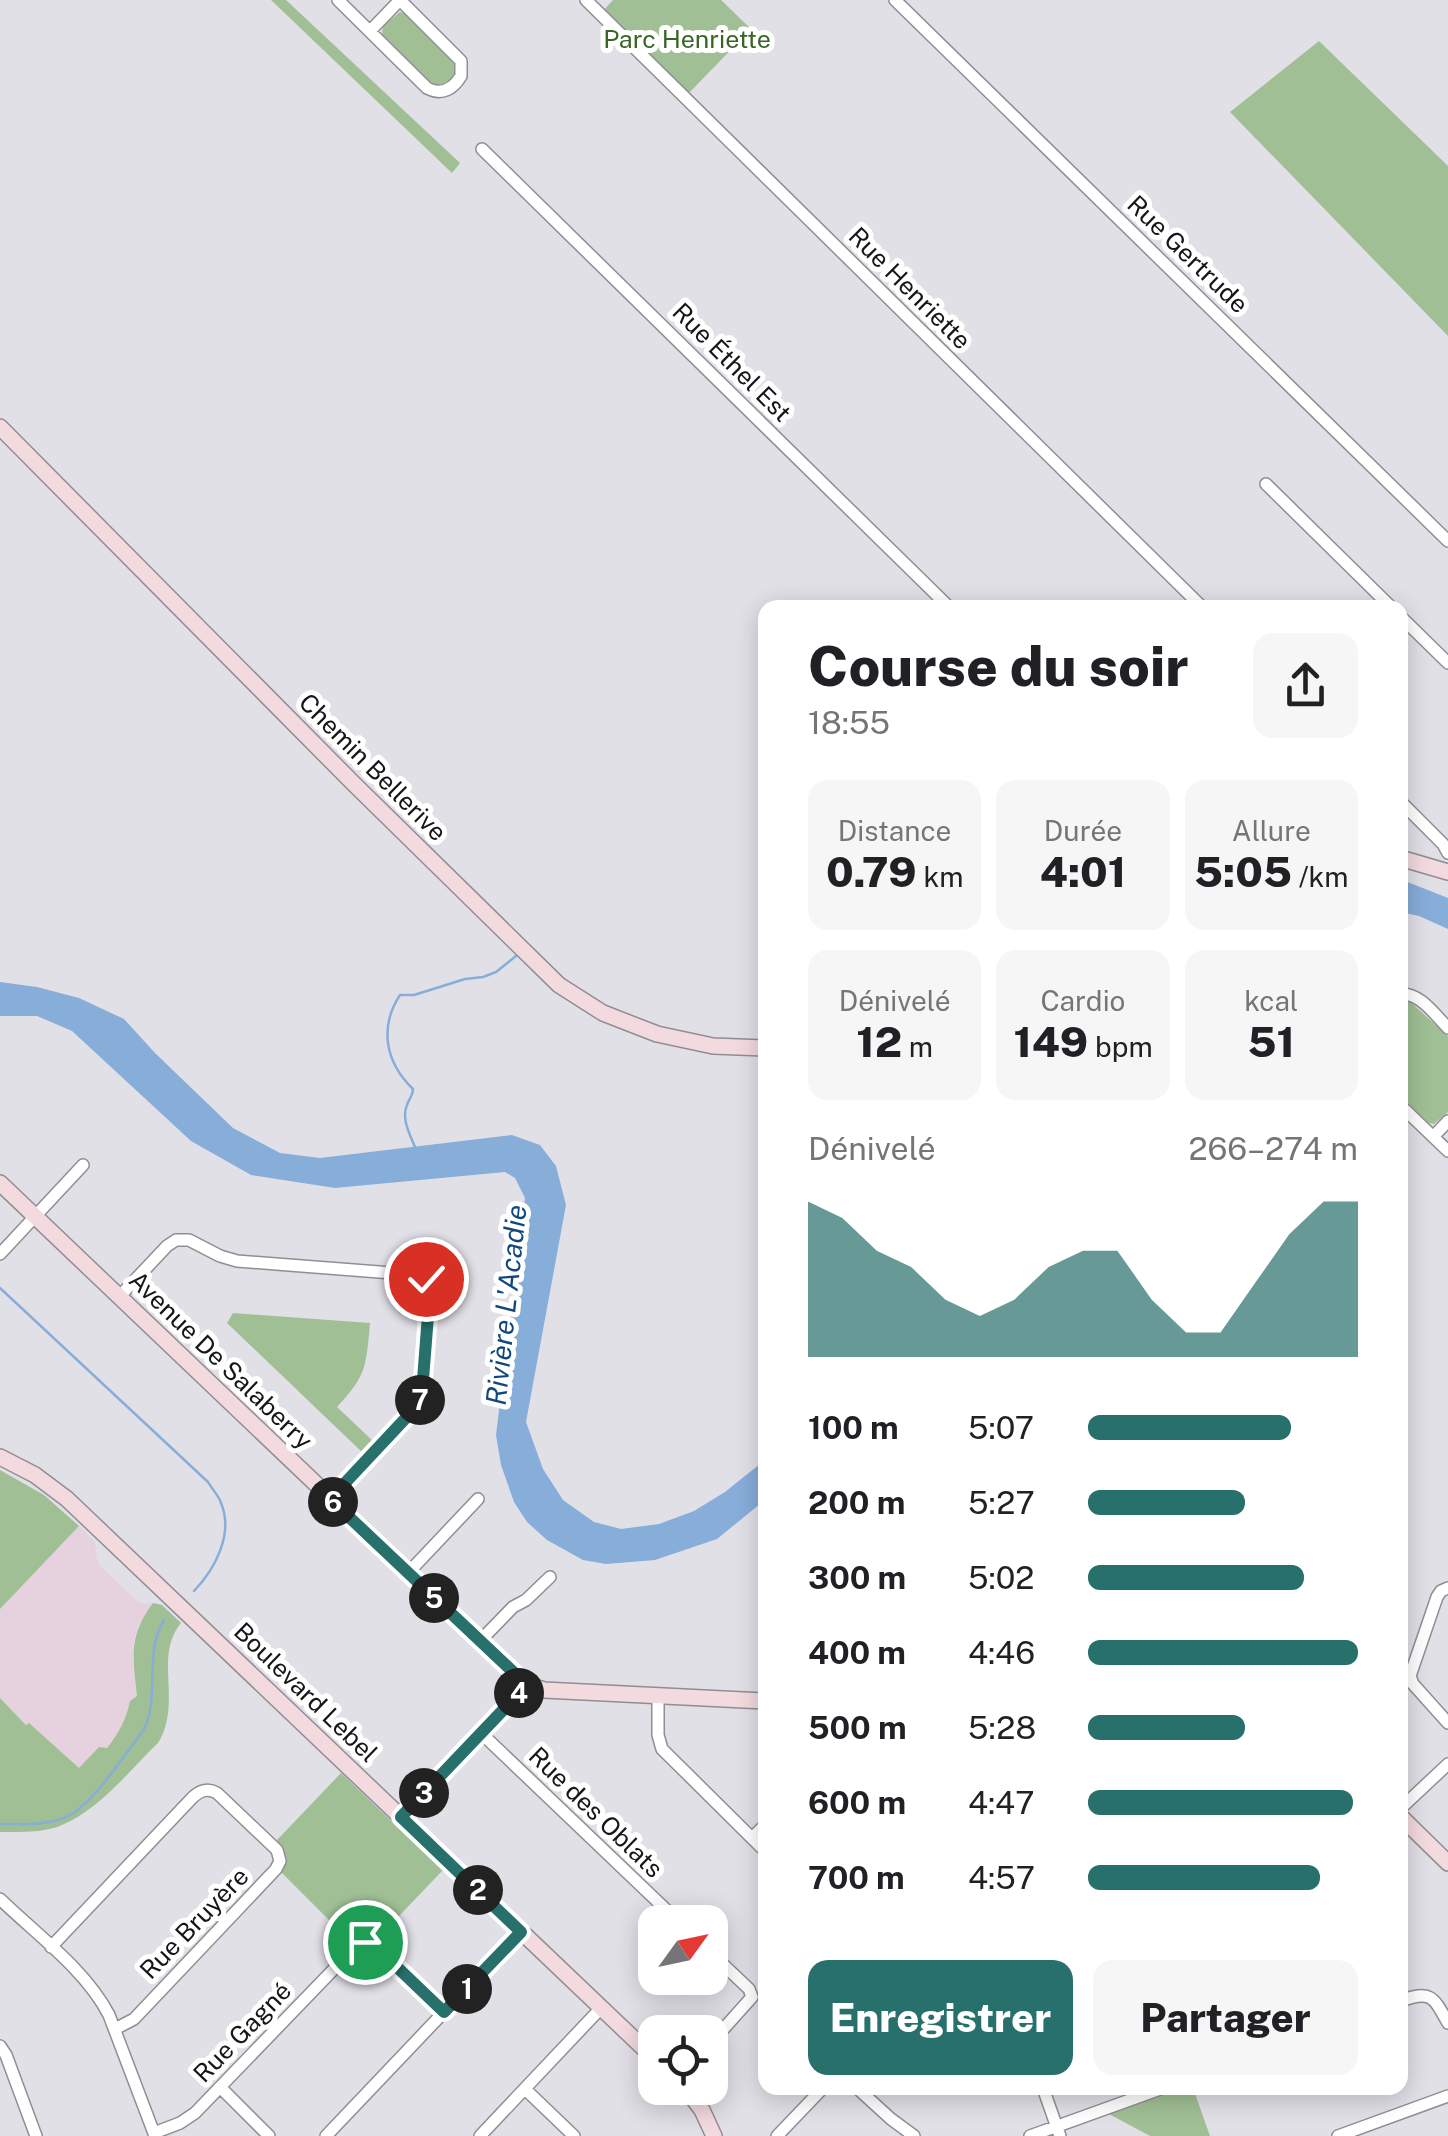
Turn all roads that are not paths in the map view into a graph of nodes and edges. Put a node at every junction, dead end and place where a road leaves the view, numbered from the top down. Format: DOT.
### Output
graph roads {
  1 [pos="338,0"];
  2 [pos="400,0"];
  3 [pos="586,0"];
  4 [pos="895,0"];
  5 [pos="370,31"];
  6 [pos="482,149"];
  7 [pos="0,427"];
  8 [pos="1266,484"];
  9 [pos="1448,541"];
  10 [pos="942,600"];
  11 [pos="1195,600"];
  12 [pos="1384,600"];
  13 [pos="1408,624"];
  14 [pos="1448,663"];
  15 [pos="1408,809"];
  16 [pos="1448,853"];
  17 [pos="1408,860"];
  18 [pos="1447,868"];
  19 [pos="1408,994"];
  20 [pos="1448,1028"];
  21 [pos="758,1048"];
  22 [pos="1408,1113"];
  23 [pos="1448,1121"];
  24 [pos="1433,1137"];
  25 [pos="1448,1152"];
  26 [pos="84,1166"];
  27 [pos="0,1183"];
  28 [pos="36,1216"];
  29 [pos="0,1254"];
  30 [pos="119,1296"];
  31 [pos="0,1457"];
  32 [pos="330,1499"];
  33 [pos="478,1499"];
  34 [pos="408,1574"];
  35 [pos="550,1576"];
  36 [pos="1448,1588"];
  37 [pos="480,1642"];
  38 [pos="527,1685"];
  39 [pos="658,1696"];
  40 [pos="758,1701"];
  41 [pos="1448,1723"];
  42 [pos="481,1734"];
  43 [pos="1448,1764"];
  44 [pos="1408,1804"];
  45 [pos="401,1817"];
  46 [pos="1408,1821"];
  47 [pos="758,1832"];
  48 [pos="752,1838"];
  49 [pos="758,1844"];
  50 [pos="1448,1864"];
  51 [pos="0,1899"];
  52 [pos="661,1905"];
  53 [pos="521,1932"];
  54 [pos="50,1947"];
  55 [pos="728,1969"];
  56 [pos="1408,1998"];
  57 [pos="601,2008"];
  58 [pos="444,2012"];
  59 [pos="1448,2023"];
  60 [pos="728,2024"];
  61 [pos="115,2029"];
  62 [pos="638,2043"];
  63 [pos="0,2046"];
  64 [pos="220,2087"];
  65 [pos="525,2089"];
  66 [pos="816,2095"];
  67 [pos="864,2095"];
  68 [pos="1045,2095"];
  69 [pos="1146,2095"];
  70 [pos="1448,2096"];
  71 [pos="698,2105"];
  72 [pos="1058,2131"];
  73 [pos="905,2133"];
  74 [pos="155,2134"];
  75 [pos="36,2136"];
  76 [pos="269,2136"];
  77 [pos="326,2136"];
  78 [pos="480,2136"];
  79 [pos="574,2136"];
  80 [pos="714,2136"];
  81 [pos="777,2136"];
  82 [pos="1030,2136"];
  83 [pos="1338,2136"];
  1 -- 5 [label="street"];
  2 -- 5 [label="street"];
  2 -- 5 [label="street"];
  3 -- 11 [label="street, Rue Henriette"];
  4 -- 9 [label="street, Rue Gertrude"];
  6 -- 10 [label="street, Rue Éthel Est"];
  7 -- 21 [label="street, Chemin Bellerive"];
  8 -- 12 [label="street"];
  13 -- 14 [label="street"];
  15 -- 16 [label="street"];
  17 -- 18 [label="street"];
  19 -- 20 [label="street"];
  22 -- 24 [label="street"];
  23 -- 24 [label="street"];
  24 -- 25 [label="street"];
  26 -- 28 [label="street"];
  27 -- 28 [label="street, Avenue De Salaberry"];
  28 -- 29 [label="street"];
  28 -- 30 [label="street, Avenue De Salaberry"];
  30 -- 32 [label="street, Avenue De Salaberry"];
  30 -- 32 [label="street"];
  31 -- 45 [label="street, Boulevard Lebel"];
  32 -- 34 [label="street, Avenue De Salaberry"];
  33 -- 34 [label="street"];
  34 -- 37 [label="street, Avenue De Salaberry"];
  35 -- 37 [label="street"];
  36 -- 41 [label="street"];
  37 -- 38 [label="street, Avenue De Salaberry"];
  38 -- 39 [label="street"];
  38 -- 42 [label="street"];
  39 -- 40 [label="street"];
  39 -- 48 [label="street"];
  42 -- 45 [label="street"];
  42 -- 52 [label="street, Rue des Oblats"];
  43 -- 44 [label="street"];
  45 -- 53 [label="street, Boulevard Lebel"];
  46 -- 50 [label="street"];
  47 -- 48 [label="street"];
  48 -- 49 [label="street"];
  51 -- 54 [label="street"];
  53 -- 57 [label="street, Boulevard Lebel"];
  53 -- 58 [label="street"];
  54 -- 61 [label="street"];
  54 -- 61 [label="street, Rue Bruyère"];
  55 -- 60 [label="street"];
  56 -- 59 [label="street"];
  57 -- 62 [label="street, Boulevard Lebel"];
  57 -- 65 [label="street"];
  58 -- 64 [label="street, Rue Gagné"];
  58 -- 77 [label="street"];
  61 -- 74 [label="street"];
  63 -- 75 [label="street"];
  64 -- 74 [label="street, Rue Gagné"];
  64 -- 76 [label="street"];
  65 -- 78 [label="street"];
  65 -- 79 [label="street"];
  66 -- 81 [label="street"];
  67 -- 73 [label="street"];
  68 -- 72 [label="street"];
  69 -- 72 [label="street"];
  70 -- 83 [label="street"];
  71 -- 80 [label="street"];
  72 -- 82 [label="street"];
}
